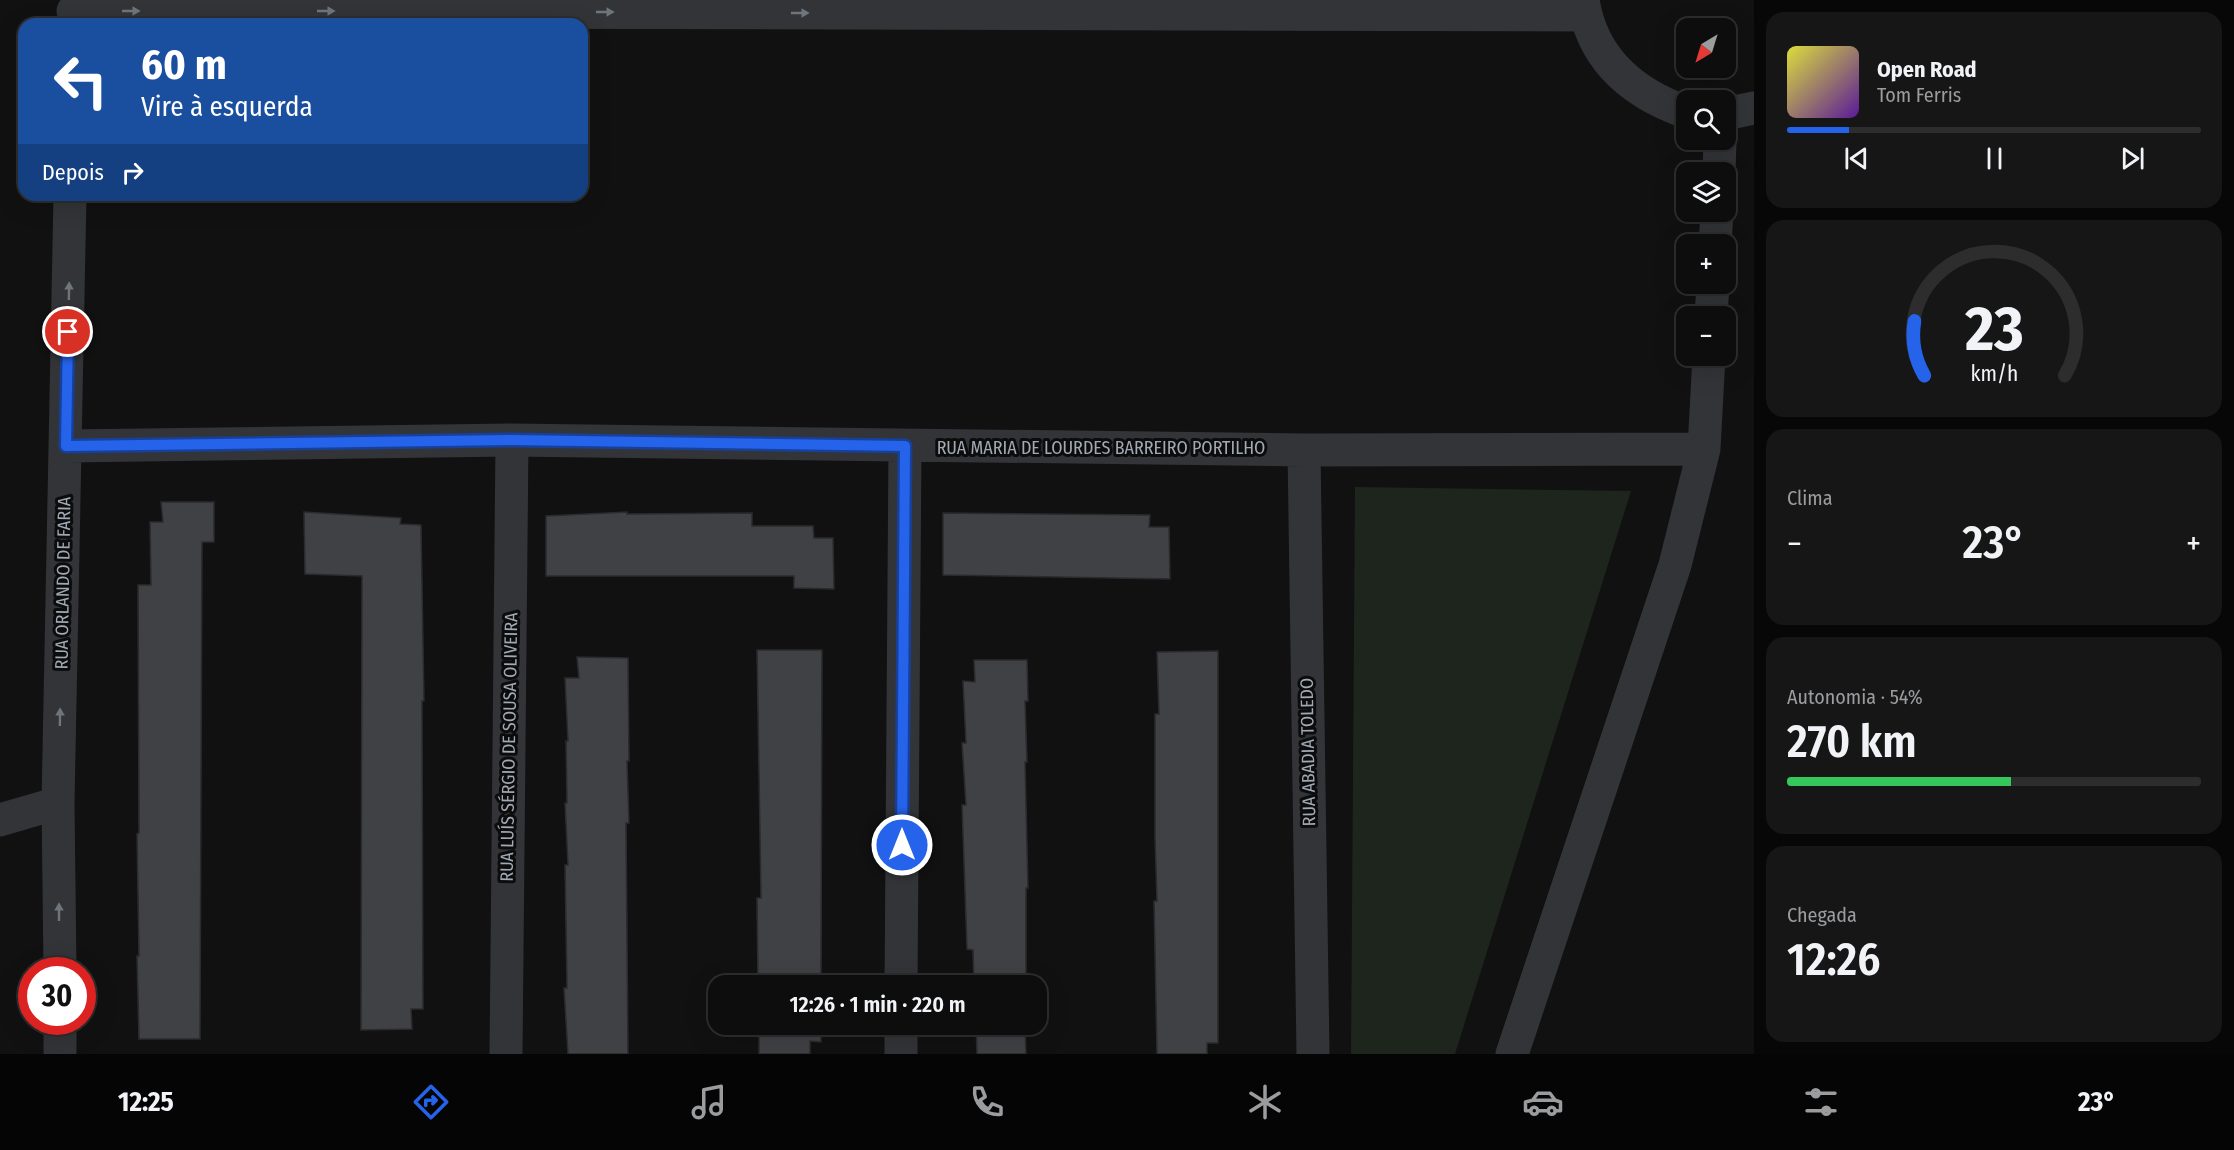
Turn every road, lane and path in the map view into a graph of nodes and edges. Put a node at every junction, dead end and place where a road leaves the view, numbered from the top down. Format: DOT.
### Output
graph roads {
  1 [pos="1585,8"];
  2 [pos="72,12"];
  3 [pos="1676,108"];
  4 [pos="1754,108"];
  5 [pos="1736,112"];
  6 [pos="70,201"];
  7 [pos="1708,366"];
  8 [pos="512,440"];
  9 [pos="66,446"];
  10 [pos="905,446"];
  11 [pos="1704,449"];
  12 [pos="1304,450"];
  13 [pos="58,803"];
  14 [pos="0,820"];
  15 [pos="60,957"];
  16 [pos="901,975"];
  17 [pos="60,1035"];
  18 [pos="901,1035"];
  19 [pos="60,1054"];
  20 [pos="506,1054"];
  21 [pos="901,1054"];
  22 [pos="1313,1054"];
  23 [pos="1512,1054"];
  2 -- 1 [label="street, one-way"];
  1 -- 3 [label="street"];
  4 -- 5 [label="street"];
  9 -- 6 [label="street, RUA ORLANDO DE FARIA, one-way"];
  7 -- 11 [label="street"];
  8 -- 9 [label="street, RUA MARIA DE LOURDES BARREIRO PORTILHO"];
  8 -- 10 [label="street, RUA MARIA DE LOURDES BARREIRO PORTILHO"];
  8 -- 20 [label="street, RUA LUÍS SÉRGIO DE SOUSA OLIVEIRA"];
  13 -- 9 [label="street, RUA ORLANDO DE FARIA, one-way"];
  10 -- 12 [label="street, RUA MARIA DE LOURDES BARREIRO PORTILHO"];
  10 -- 16 [label="street"];
  11 -- 12 [label="street, RUA MARIA DE LOURDES BARREIRO PORTILHO"];
  11 -- 23 [label="street"];
  12 -- 22 [label="street, RUA ABADIA TOLEDO"];
  13 -- 14 [label="street"];
  15 -- 13 [label="street, RUA ORLANDO DE FARIA, one-way"];
  17 -- 19 [label="street"];
  18 -- 21 [label="street"];
}
